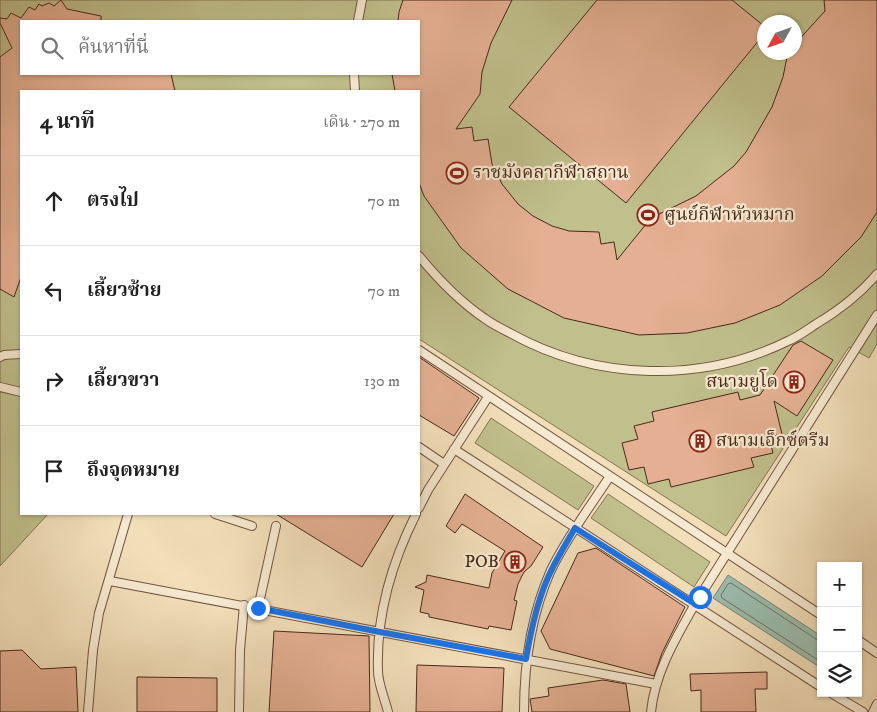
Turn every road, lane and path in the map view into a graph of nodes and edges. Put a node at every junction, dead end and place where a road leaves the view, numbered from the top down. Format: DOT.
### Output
graph roads {
  1 [pos="362,0"];
  2 [pos="358,20"];
  3 [pos="354,75"];
  4 [pos="355,90"];
  5 [pos="420,257"];
  6 [pos="877,274"];
  7 [pos="877,315"];
  8 [pos="420,351"];
  9 [pos="20,354"];
  10 [pos="0,357"];
  11 [pos="0,387"];
  12 [pos="20,392"];
  13 [pos="488,397"];
  14 [pos="420,448"];
  15 [pos="454,449"];
  16 [pos="444,464"];
  17 [pos="610,476"];
  18 [pos="420,506"];
  19 [pos="128,515"];
  20 [pos="218,515"];
  21 [pos="416,515"];
  22 [pos="252,526"];
  23 [pos="276,526"];
  24 [pos="575,528"];
  25 [pos="728,553"];
  26 [pos="110,581"];
  27 [pos="695,604"];
  28 [pos="244,605"];
  29 [pos="258,608"];
  30 [pos="817,612"];
  31 [pos="380,632"];
  32 [pos="862,643"];
  33 [pos="877,652"];
  34 [pos="526,659"];
  35 [pos="656,684"];
  36 [pos="817,684"];
  37 [pos="838,697"];
  38 [pos="877,704"];
  39 [pos="88,712"];
  40 [pos="239,712"];
  41 [pos="388,712"];
  42 [pos="524,712"];
  43 [pos="651,712"];
  44 [pos="863,712"];
  45 [pos="873,712"];
  1 -- 2 [label="lane"];
  3 -- 4 [label="lane"];
  5 -- 6 [label="lane"];
  7 -- 25 [label="lane"];
  8 -- 13 [label="lane"];
  9 -- 10 [label="lane"];
  11 -- 12 [label="lane"];
  13 -- 15 [label="lane"];
  13 -- 17 [label="lane"];
  14 -- 16 [label="lane"];
  15 -- 16 [label="lane"];
  15 -- 24 [label="lane"];
  16 -- 18 [label="lane"];
  17 -- 24 [label="lane"];
  17 -- 25 [label="lane"];
  19 -- 26 [label="lane"];
  20 -- 22 [label="lane"];
  21 -- 31 [label="lane"];
  23 -- 29 [label="lane"];
  24 -- 27 [label="lane"];
  24 -- 34 [label="lane"];
  25 -- 27 [label="lane"];
  25 -- 30 [label="lane"];
  26 -- 28 [label="lane"];
  26 -- 39 [label="lane"];
  27 -- 35 [label="lane"];
  27 -- 36 [label="lane"];
  28 -- 29 [label="lane"];
  28 -- 40 [label="lane"];
  29 -- 31 [label="lane"];
  31 -- 34 [label="lane"];
  31 -- 41 [label="lane"];
  32 -- 33 [label="lane"];
  34 -- 35 [label="lane"];
  34 -- 42 [label="lane"];
  35 -- 43 [label="lane"];
  37 -- 44 [label="lane"];
  38 -- 45 [label="lane"];
}
